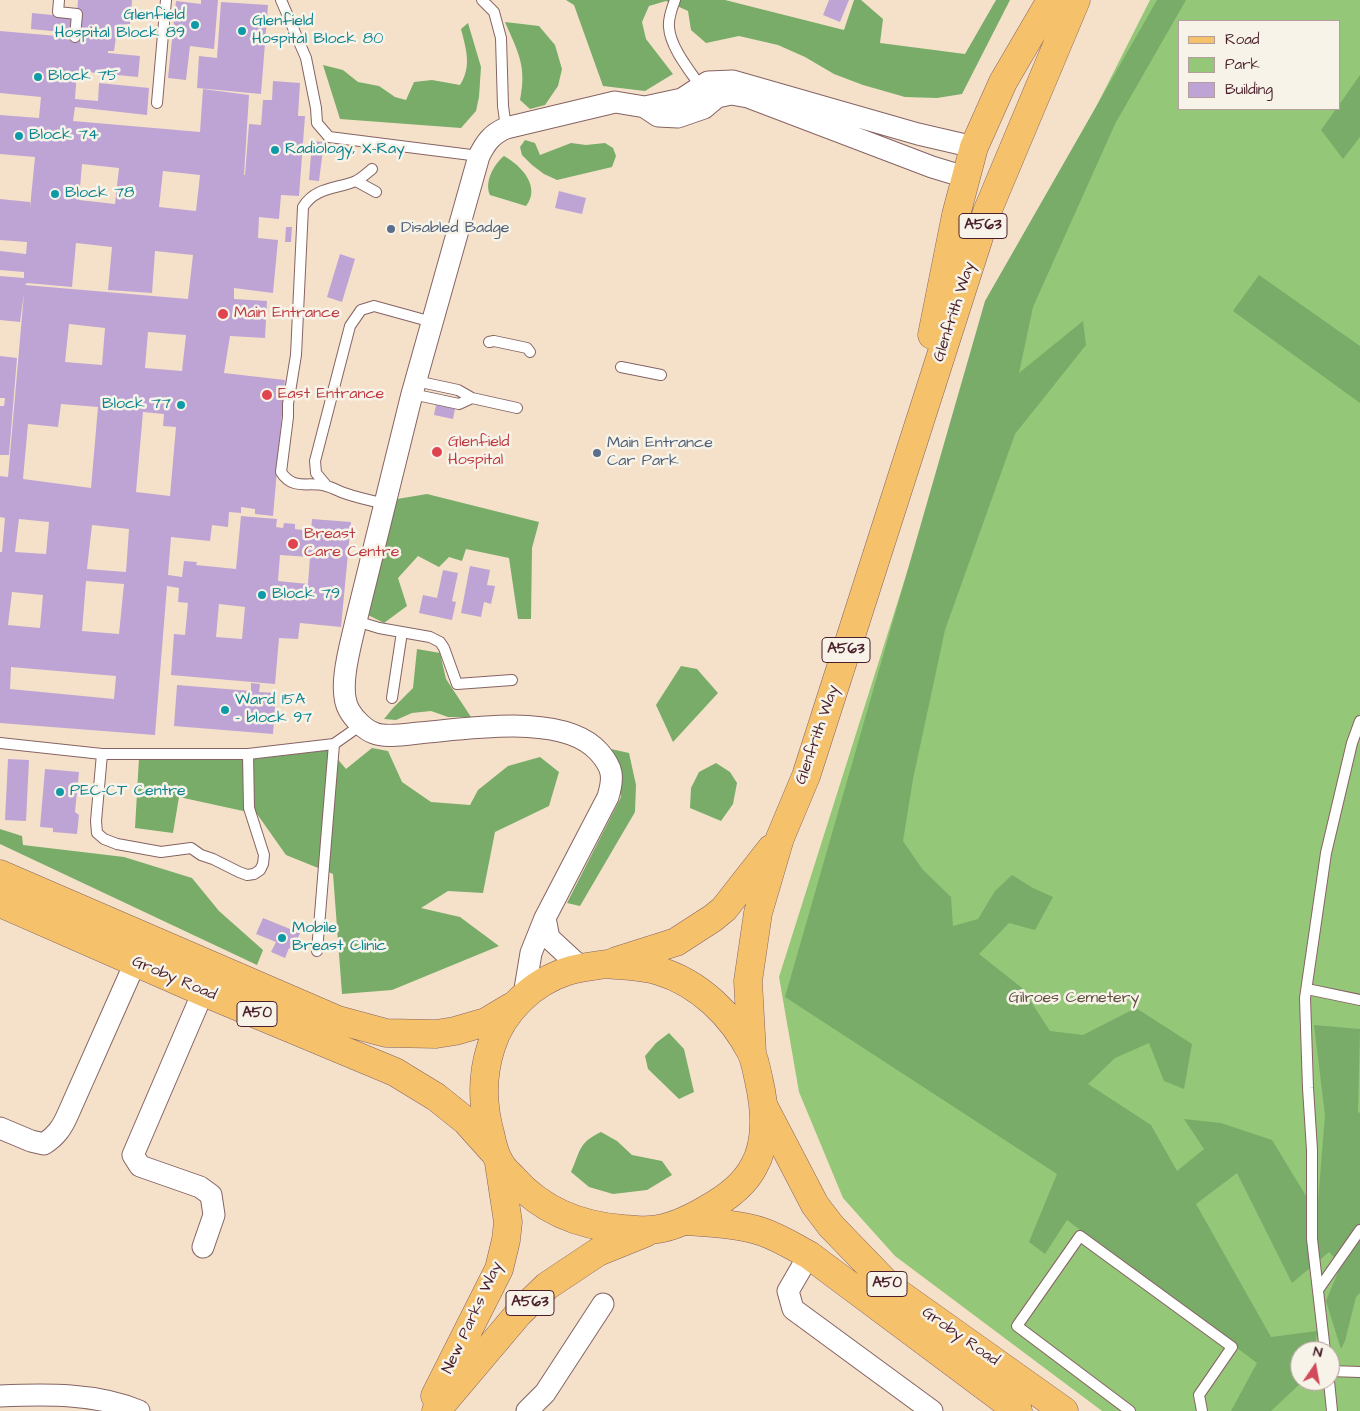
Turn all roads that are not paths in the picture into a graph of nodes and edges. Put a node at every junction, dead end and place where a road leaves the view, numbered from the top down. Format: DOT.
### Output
graph roads {
  1 [pos="59,0"];
  2 [pos="166,0"];
  3 [pos="281,0"];
  4 [pos="482,0"];
  5 [pos="675,0"];
  6 [pos="1051,0"];
  7 [pos="1071,0"];
  8 [pos="1076,0"];
  9 [pos="75,37"];
  10 [pos="701,87"];
  11 [pos="156,103"];
  12 [pos="645,107"];
  13 [pos="506,128"];
  14 [pos="479,156"];
  15 [pos="975,162"];
  16 [pos="372,169"];
  17 [pos="356,181"];
  18 [pos="376,192"];
  19 [pos="993,195"];
  20 [pos="432,322"];
  21 [pos="489,342"];
  22 [pos="530,352"];
  23 [pos="620,367"];
  24 [pos="661,375"];
  25 [pos="414,388"];
  26 [pos="517,408"];
  27 [pos="908,460"];
  28 [pos="326,485"];
  29 [pos="386,504"];
  30 [pos="356,621"];
  31 [pos="402,632"];
  32 [pos="512,680"];
  33 [pos="392,698"];
  34 [pos="1360,721"];
  35 [pos="361,725"];
  36 [pos="0,743"];
  37 [pos="334,744"];
  38 [pos="102,754"];
  39 [pos="248,754"];
  40 [pos="780,838"];
  41 [pos="0,874"];
  42 [pos="0,903"];
  43 [pos="545,918"];
  44 [pos="317,951"];
  45 [pos="135,963"];
  46 [pos="597,965"];
  47 [pos="1307,989"];
  48 [pos="203,992"];
  49 [pos="519,1000"];
  50 [pos="1360,1000"];
  51 [pos="752,1053"];
  52 [pos="764,1106"];
  53 [pos="0,1128"];
  54 [pos="497,1158"];
  55 [pos="686,1221"];
  56 [pos="651,1230"];
  57 [pos="1360,1230"];
  58 [pos="204,1247"];
  59 [pos="809,1255"];
  60 [pos="1318,1290"];
  61 [pos="603,1304"];
  62 [pos="1324,1341"];
  63 [pos="1340,1371"];
  64 [pos="1360,1372"];
  65 [pos="1330,1391"];
  66 [pos="0,1396"];
  67 [pos="139,1411"];
  68 [pos="428,1411"];
  69 [pos="436,1411"];
  70 [pos="527,1411"];
  71 [pos="932,1411"];
  72 [pos="1018,1411"];
  73 [pos="1064,1411"];
  74 [pos="1130,1411"];
  75 [pos="1202,1411"];
  76 [pos="1332,1411"];
  1 -- 9 [label="lane"];
  2 -- 11 [label="lane"];
  3 -- 14 [label="lane"];
  4 -- 13 [label="lane"];
  5 -- 10 [label="lane"];
  6 -- 15 [label="main road, Glenfrith Way / A563"];
  7 -- 15 [label="main road, A563"];
  8 -- 19 [label="main road, Glenfrith Way / A563"];
  10 -- 12 [label="street"];
  10 -- 15 [label="street"];
  12 -- 13 [label="street"];
  12 -- 15 [label="street"];
  13 -- 14 [label="street"];
  14 -- 20 [label="street"];
  15 -- 19 [label="main road, A563"];
  15 -- 27 [label="main road, Glenfrith Way / A563"];
  16 -- 17 [label="lane"];
  17 -- 18 [label="lane"];
  17 -- 28 [label="lane"];
  19 -- 27 [label="main road, Glenfrith Way / A563"];
  20 -- 25 [label="street"];
  20 -- 28 [label="lane"];
  21 -- 22 [label="lane"];
  23 -- 24 [label="lane"];
  25 -- 26 [label="lane"];
  25 -- 29 [label="street"];
  27 -- 40 [label="main road, Glenfrith Way / A563"];
  28 -- 29 [label="lane"];
  29 -- 30 [label="street"];
  30 -- 31 [label="lane"];
  30 -- 35 [label="street"];
  31 -- 32 [label="lane"];
  31 -- 33 [label="lane"];
  34 -- 47 [label="lane"];
  35 -- 37 [label="lane"];
  35 -- 43 [label="street"];
  36 -- 38 [label="lane"];
  37 -- 39 [label="lane"];
  37 -- 44 [label="lane"];
  38 -- 39 [label="lane"];
  38 -- 39 [label="lane"];
  40 -- 46 [label="main road, Glenfrith Way / A563"];
  40 -- 51 [label="main road, Glenfrith Way / A563"];
  41 -- 49 [label="main road, Groby Road / A50"];
  42 -- 45 [label="main road, Groby Road / A50"];
  43 -- 46 [label="street"];
  43 -- 49 [label="street"];
  45 -- 48 [label="main road, Groby Road / A50"];
  45 -- 53 [label="street"];
  46 -- 49 [label="main road, A50"];
  46 -- 51 [label="main road, A50"];
  47 -- 50 [label="lane"];
  47 -- 60 [label="lane"];
  48 -- 54 [label="main road, Groby Road / A50"];
  48 -- 58 [label="street"];
  49 -- 54 [label="main road, A50"];
  51 -- 52 [label="main road, A50"];
  52 -- 55 [label="main road, A50"];
  52 -- 73 [label="main road, Groby Road / A50"];
  54 -- 56 [label="main road, A50"];
  54 -- 68 [label="main road, New Parks Way / A563"];
  55 -- 56 [label="main road, A50"];
  55 -- 59 [label="main road, Groby Road / A50"];
  56 -- 69 [label="main road, New Parks Way / A563"];
  57 -- 60 [label="lane"];
  59 -- 71 [label="street"];
  59 -- 72 [label="main road, Groby Road / A50"];
  60 -- 62 [label="lane"];
  61 -- 70 [label="street"];
  63 -- 64 [label="lane"];
  65 -- 76 [label="lane"];
  66 -- 67 [label="street"];
  74 -- 75 [label="lane"];
}
